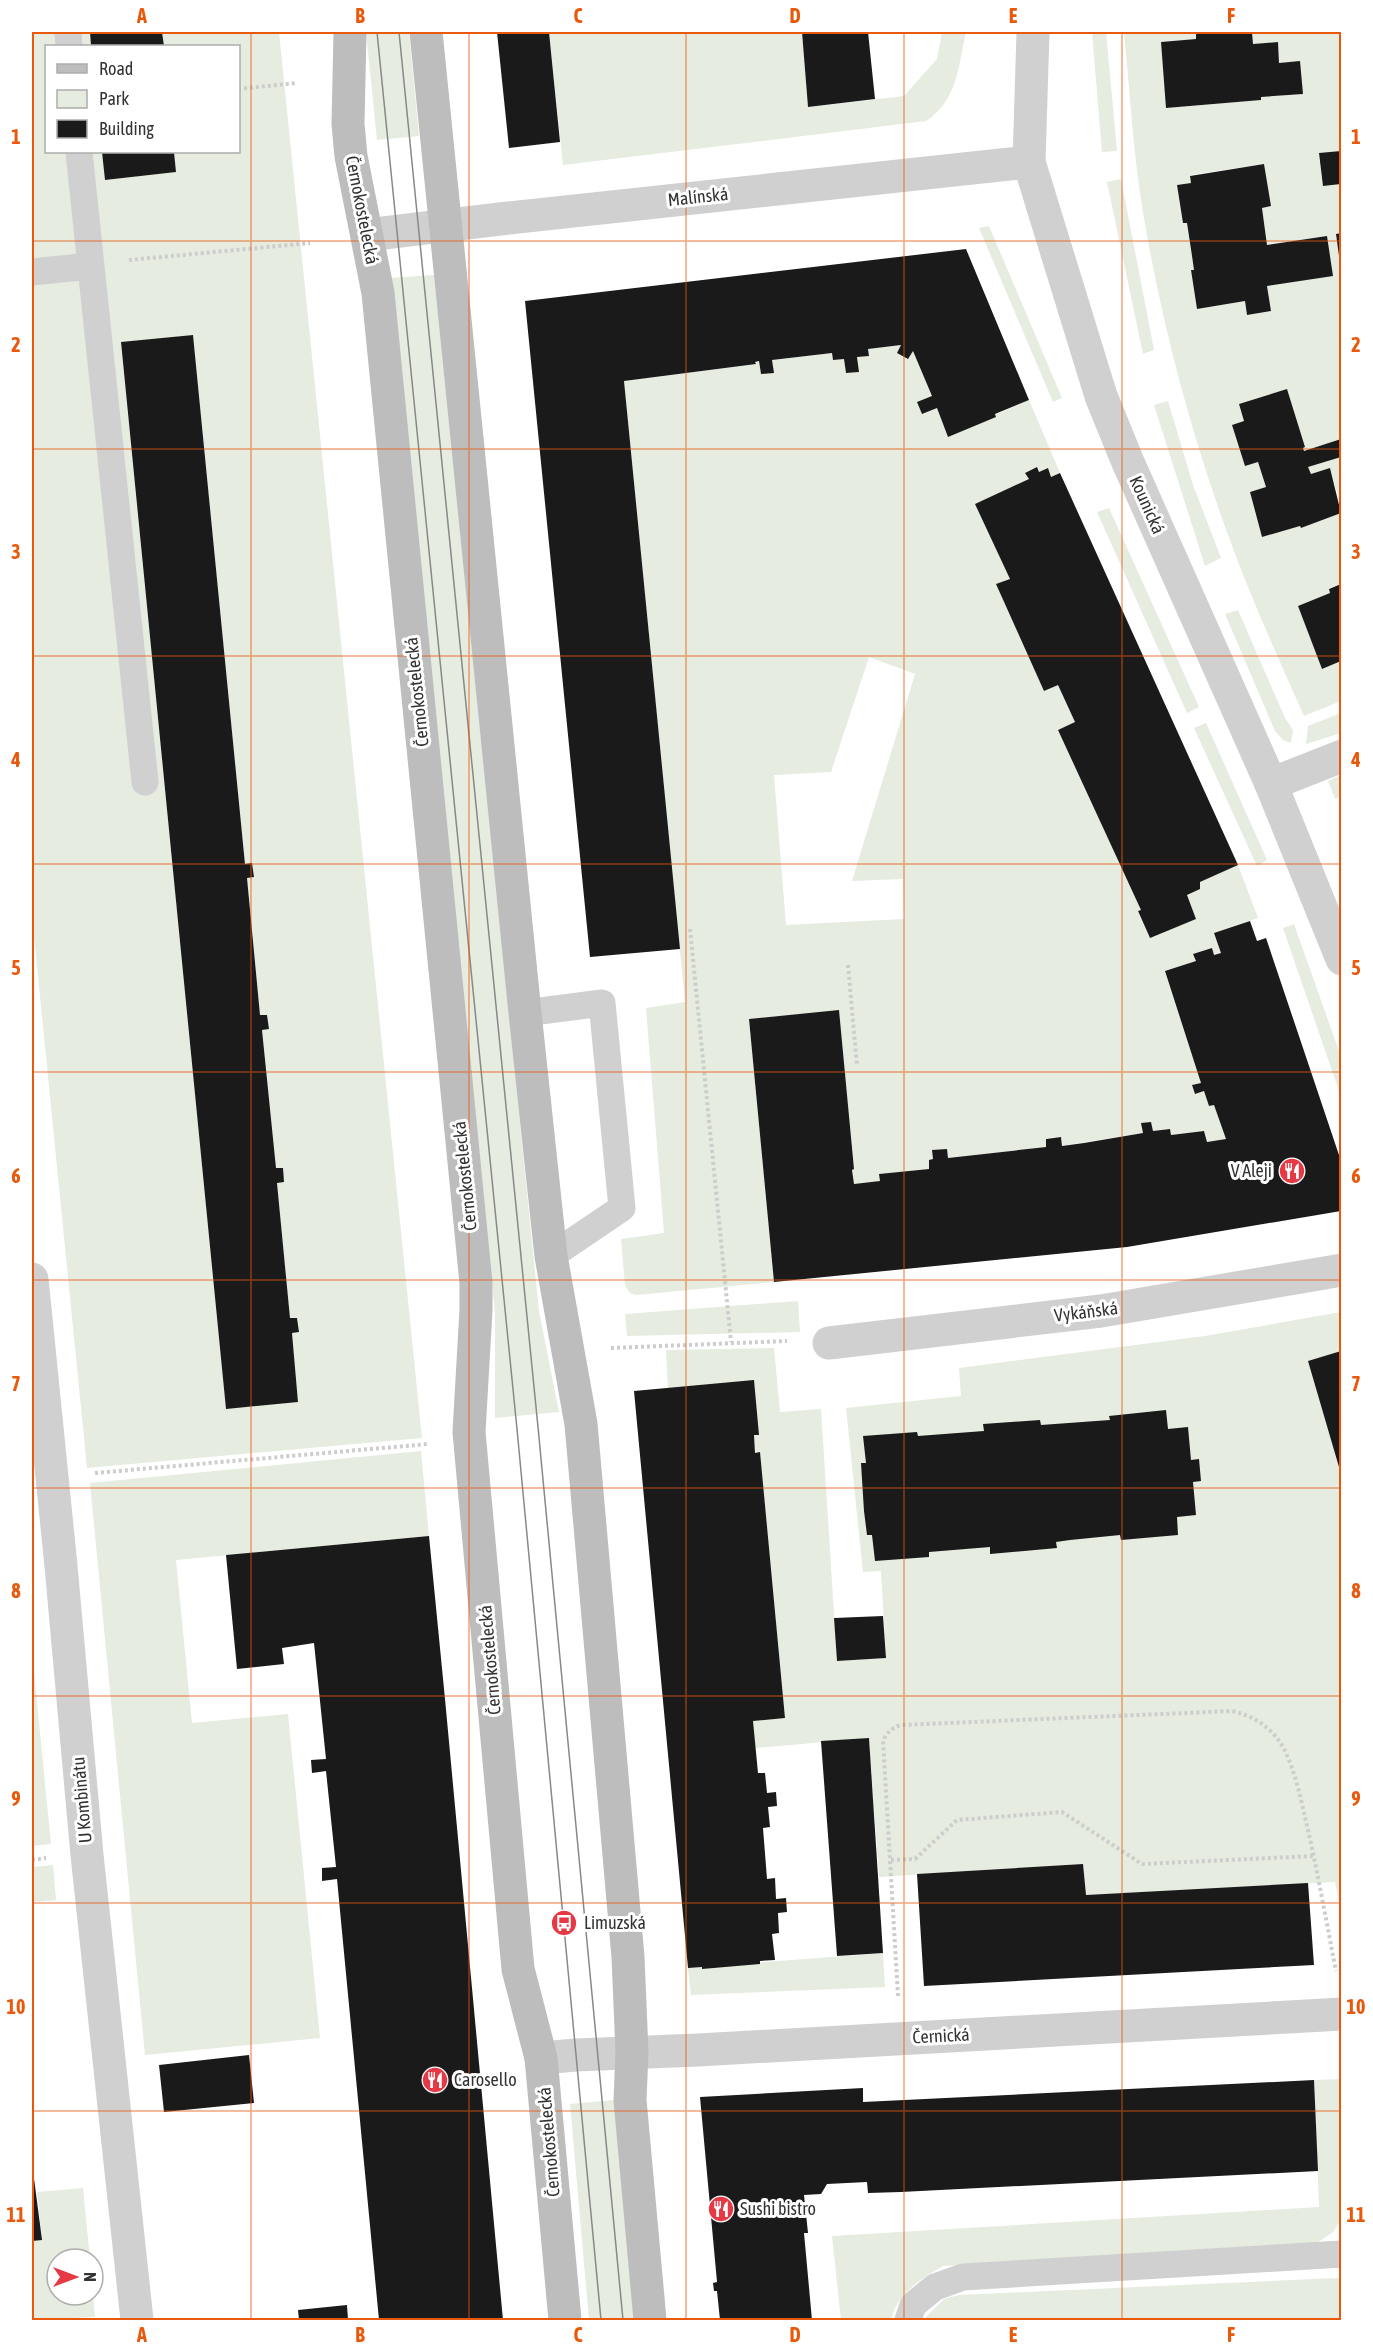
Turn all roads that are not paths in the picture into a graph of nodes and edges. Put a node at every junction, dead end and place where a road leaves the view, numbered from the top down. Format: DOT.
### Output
graph roads {
  1 [pos="350,32"];
  2 [pos="426,32"];
  3 [pos="1033,32"];
  4 [pos="79,153"];
  5 [pos="1029,162"];
  6 [pos="446,225"];
  7 [pos="367,235"];
  8 [pos="90,266"];
  9 [pos="32,272"];
  10 [pos="1341,756"];
  11 [pos="145,782"];
  12 [pos="1270,784"];
  13 [pos="1341,959"];
  14 [pos="525,1014"];
  15 [pos="551,1256"];
  16 [pos="1341,1270"];
  17 [pos="32,1280"];
  18 [pos="829,1343"];
  19 [pos="1341,2014"];
  20 [pos="632,2052"];
  21 [pos="541,2058"];
  22 [pos="1341,2254"];
  23 [pos="137,2320"];
  24 [pos="565,2320"];
  25 [pos="650,2320"];
  26 [pos="908,2320"];
  1 -- 7 [label="main road, Černokostelecká"];
  2 -- 6 [label="main road"];
  3 -- 5 [label="street, Kounická"];
  4 -- 8 [label="lane"];
  5 -- 6 [label="street, Malínská"];
  5 -- 12 [label="street, Kounická"];
  6 -- 7 [label="street, Malínská"];
  6 -- 14 [label="main road"];
  7 -- 21 [label="main road, Černokostelecká"];
  8 -- 9 [label="lane"];
  8 -- 11 [label="lane"];
  10 -- 12 [label="street"];
  12 -- 13 [label="street, Kounická"];
  14 -- 15 [label="main road"];
  14 -- 15 [label="lane"];
  15 -- 20 [label="main road"];
  16 -- 18 [label="street, Vykáňská"];
  17 -- 23 [label="street, U Kombinátu"];
  19 -- 20 [label="street, Černická"];
  20 -- 21 [label="street, Černická"];
  20 -- 25 [label="main road"];
  21 -- 24 [label="main road, Černokostelecká"];
  22 -- 26 [label="lane"];
}
